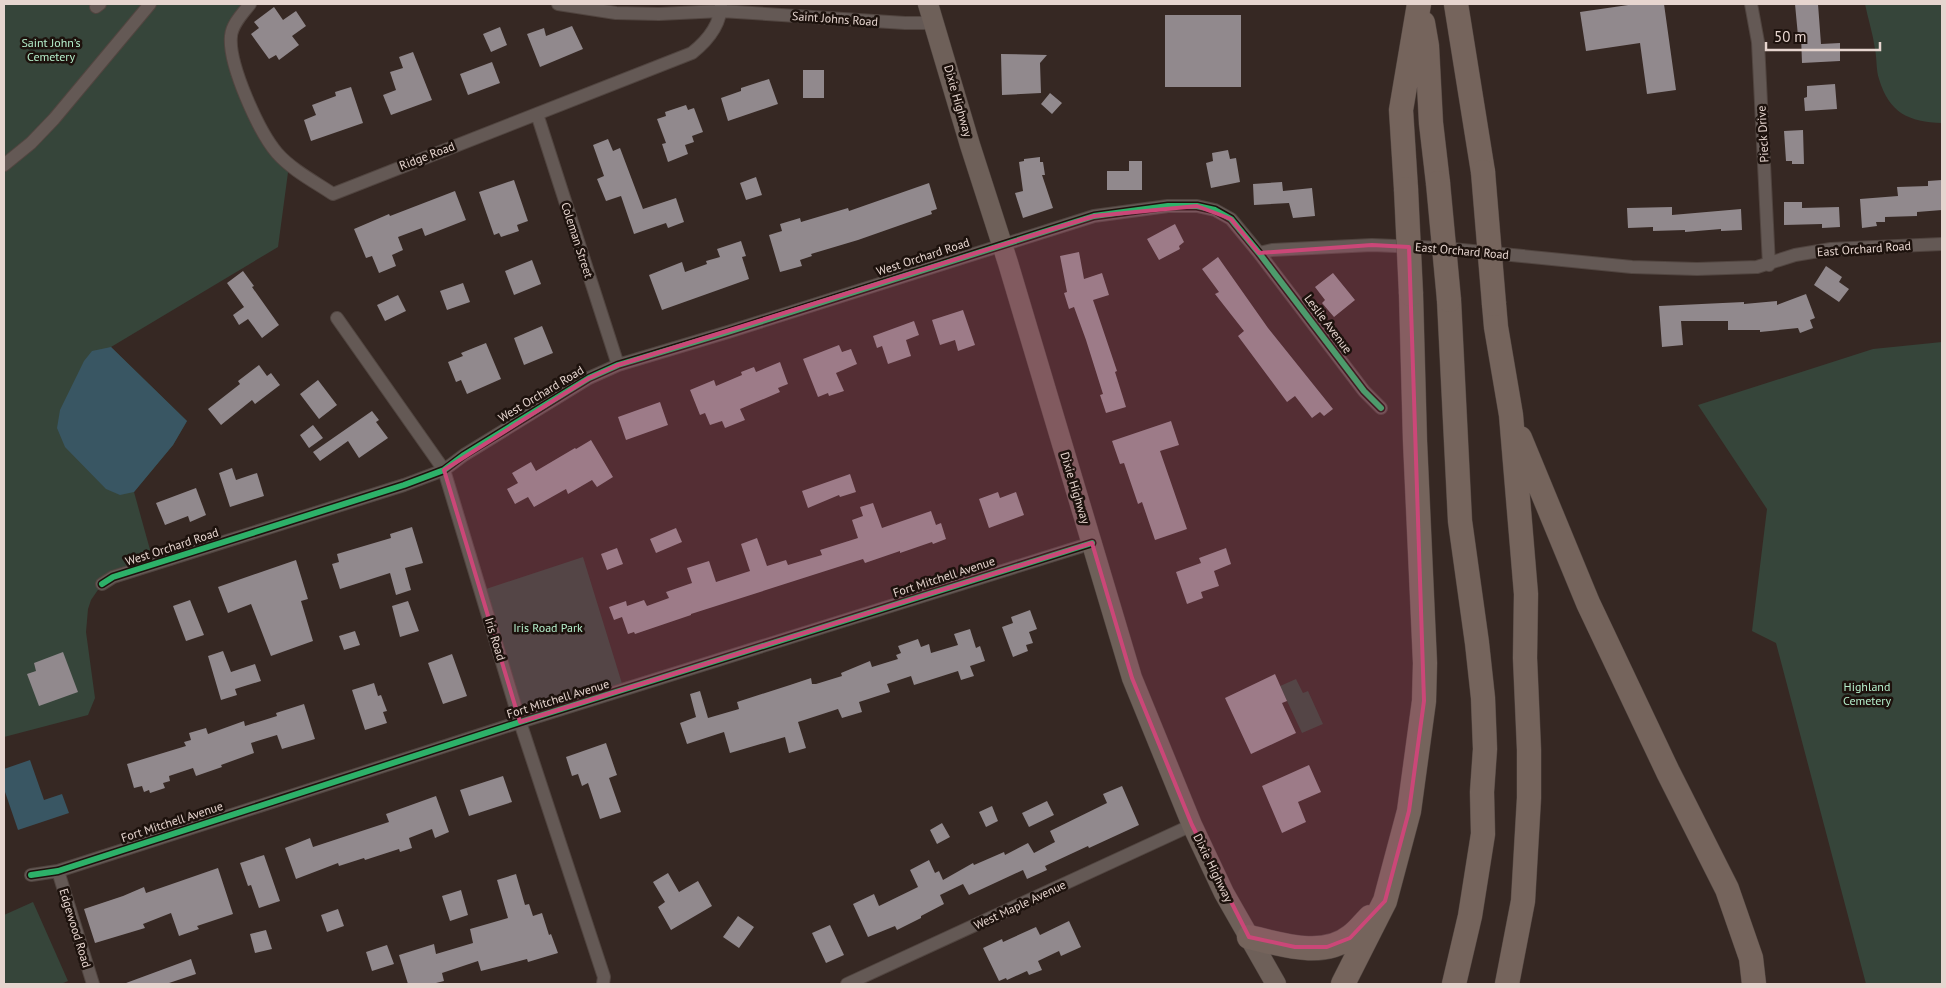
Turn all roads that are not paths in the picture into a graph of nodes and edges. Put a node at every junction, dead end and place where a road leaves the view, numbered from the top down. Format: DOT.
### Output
graph roads {
  1 [pos="150,4"];
  2 [pos="250,4"];
  3 [pos="558,4"];
  4 [pos="1420,4"];
  5 [pos="1456,4"];
  6 [pos="1750,4"];
  7 [pos="721,8"];
  8 [pos="931,13"];
  9 [pos="537,114"];
  10 [pos="4,165"];
  11 [pos="1002,244"];
  12 [pos="1942,244"];
  13 [pos="1259,253"];
  14 [pos="1769,265"];
  15 [pos="337,318"];
  16 [pos="618,365"];
  17 [pos="1381,408"];
  18 [pos="1511,416"];
  19 [pos="444,470"];
  20 [pos="1092,543"];
  21 [pos="102,584"];
  22 [pos="520,722"];
  23 [pos="1192,825"];
  24 [pos="58,871"];
  25 [pos="31,875"];
  26 [pos="1385,901"];
  27 [pos="1249,937"];
  28 [pos="93,984"];
  29 [pos="603,984"];
  30 [pos="847,984"];
  31 [pos="1276,984"];
  32 [pos="1343,984"];
  33 [pos="1454,984"];
  34 [pos="1507,984"];
  35 [pos="1754,984"];
  1 -- 10 [label="street"];
  2 -- 9 [label="street, Ridge Road"];
  3 -- 7 [label="street, Saint Johns Road"];
  4 -- 26 [label="highway, bridge"];
  4 -- 33 [label="highway, bridge"];
  5 -- 18 [label="highway, bridge"];
  6 -- 14 [label="street, Pieck Drive"];
  7 -- 8 [label="street, Saint Johns Road"];
  7 -- 9 [label="street, Ridge Road"];
  8 -- 11 [label="main road, Dixie Highway"];
  9 -- 16 [label="street, Coleman Street"];
  11 -- 13 [label="street"];
  11 -- 16 [label="street, West Orchard Road"];
  11 -- 20 [label="main road, Dixie Highway"];
  12 -- 14 [label="street, East Orchard Road"];
  13 -- 14 [label="street, East Orchard Road"];
  13 -- 17 [label="street, Leslie Avenue"];
  15 -- 19 [label="street, Iris Road"];
  16 -- 19 [label="street, West Orchard Road"];
  18 -- 34 [label="highway"];
  18 -- 35 [label="highway"];
  19 -- 21 [label="street, West Orchard Road"];
  19 -- 22 [label="street, Iris Road"];
  20 -- 22 [label="street, Fort Mitchell Avenue"];
  20 -- 23 [label="main road, Dixie Highway"];
  22 -- 24 [label="street, Fort Mitchell Avenue"];
  22 -- 29 [label="street, Iris Road"];
  23 -- 27 [label="main road, Dixie Highway"];
  23 -- 30 [label="street, West Maple Avenue"];
  24 -- 25 [label="street, Fort Mitchell Avenue"];
  24 -- 28 [label="street, Edgewood Road"];
  26 -- 27 [label="highway"];
  26 -- 32 [label="highway"];
  27 -- 31 [label="main road, Dixie Highway"];
}
